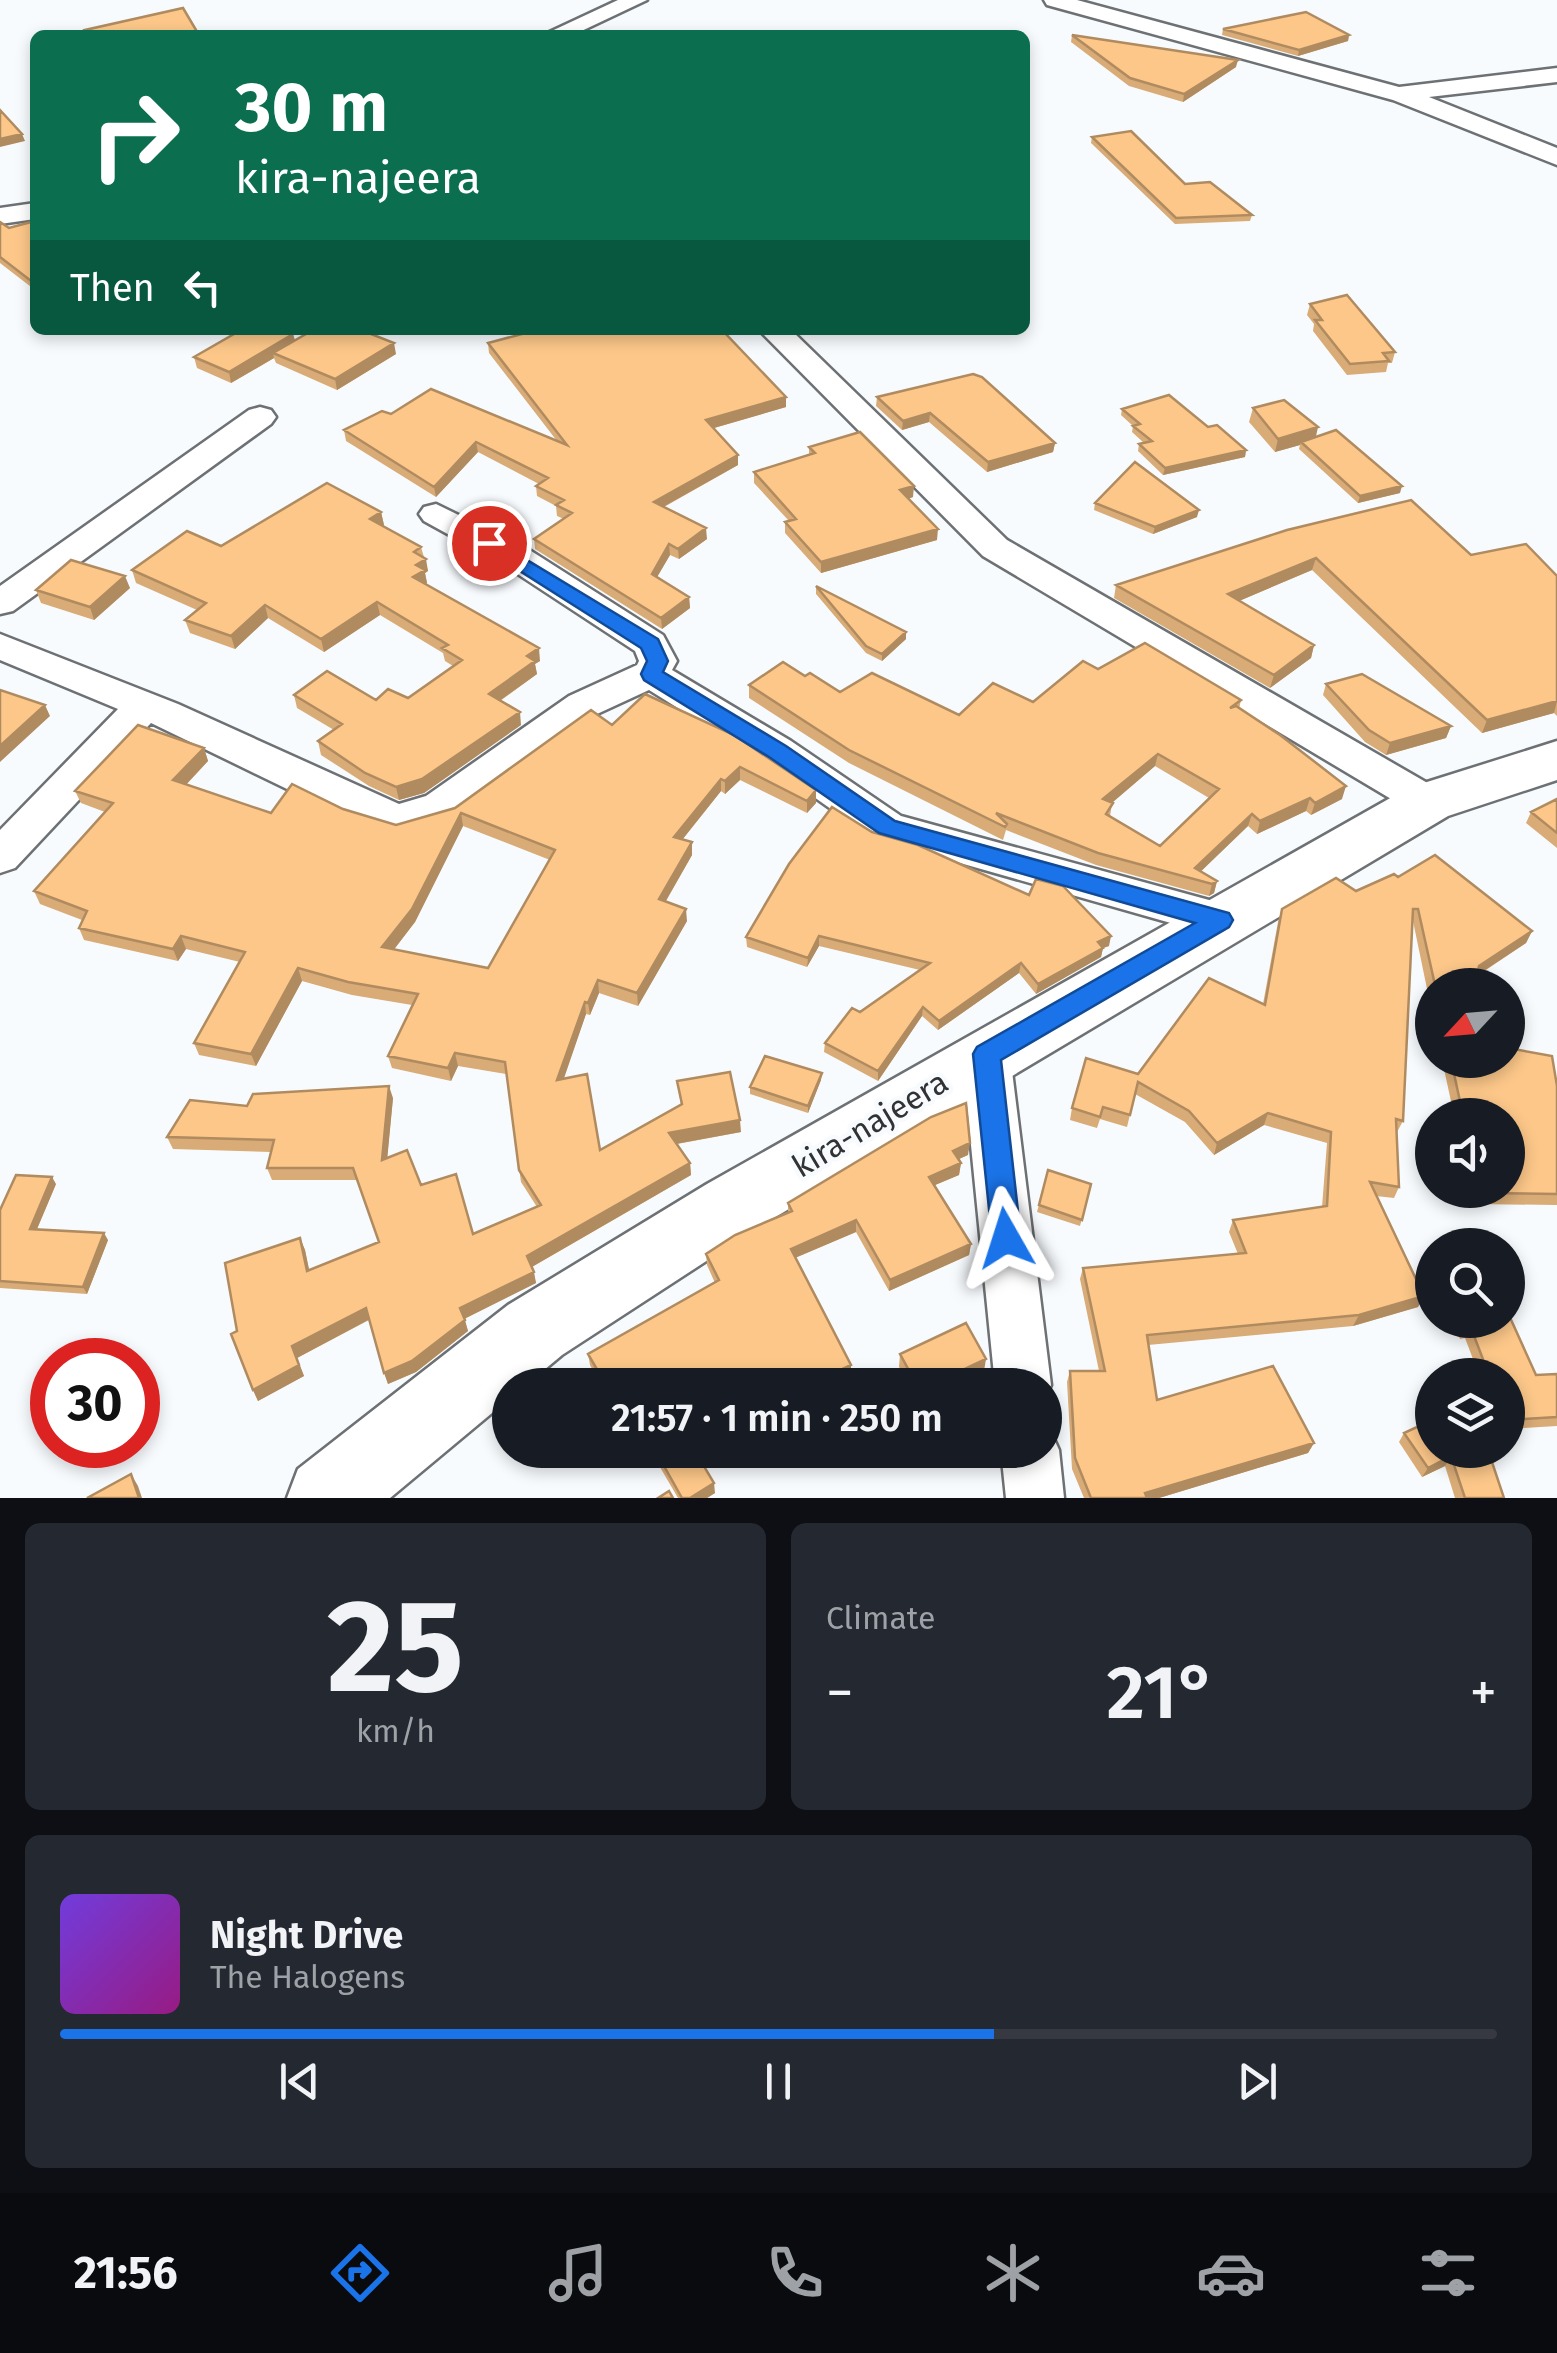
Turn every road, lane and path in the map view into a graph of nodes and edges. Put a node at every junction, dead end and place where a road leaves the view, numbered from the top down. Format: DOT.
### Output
graph roads {
  1 [pos="572,0"];
  2 [pos="636,0"];
  3 [pos="1055,0"];
  4 [pos="606,11"];
  5 [pos="565,30"];
  6 [pos="1557,75"];
  7 [pos="1397,94"];
  8 [pos="1557,158"];
  9 [pos="30,212"];
  10 [pos="0,216"];
  11 [pos="779,335"];
  12 [pos="260,417"];
  13 [pos="436,514"];
  14 [pos="0,603"];
  15 [pos="0,646"];
  16 [pos="652,674"];
  17 [pos="145,705"];
  18 [pos="1557,760"];
  19 [pos="1428,802"];
  20 [pos="0,857"];
  21 [pos="1220,920"];
  22 [pos="986,1054"];
  23 [pos="1020,1368"];
  24 [pos="1032,1468"];
  25 [pos="327,1498"];
  26 [pos="1035,1498"];
  1 -- 4 [label="street"];
  2 -- 4 [label="street"];
  3 -- 7 [label="street"];
  4 -- 5 [label="street"];
  6 -- 7 [label="street"];
  7 -- 8 [label="street"];
  9 -- 10 [label="street"];
  11 -- 19 [label="street"];
  12 -- 14 [label="street"];
  13 -- 16 [label="street"];
  15 -- 17 [label="street"];
  16 -- 17 [label="street"];
  16 -- 21 [label="street"];
  17 -- 20 [label="street"];
  18 -- 19 [label="street, kira-najeera"];
  19 -- 21 [label="street, kira-najeera"];
  21 -- 22 [label="street, kira-najeera"];
  22 -- 23 [label="street"];
  22 -- 25 [label="street, kira-najeera"];
  24 -- 26 [label="street"];
}
